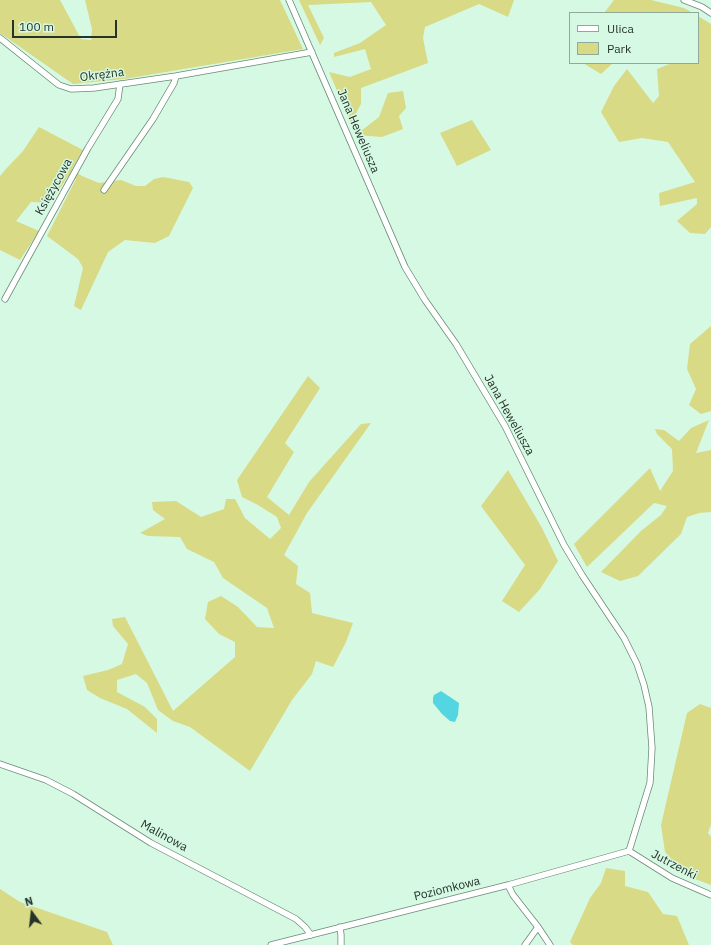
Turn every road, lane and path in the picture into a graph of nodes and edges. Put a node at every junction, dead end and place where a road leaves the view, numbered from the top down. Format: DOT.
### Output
graph roads {
  1 [pos="289,0"];
  2 [pos="684,0"];
  3 [pos="711,13"];
  4 [pos="0,38"];
  5 [pos="312,52"];
  6 [pos="176,76"];
  7 [pos="120,84"];
  8 [pos="104,190"];
  9 [pos="5,299"];
  10 [pos="0,764"];
  11 [pos="628,851"];
  12 [pos="508,885"];
  13 [pos="711,895"];
  14 [pos="538,927"];
  15 [pos="340,928"];
  16 [pos="311,935"];
  17 [pos="271,945"];
  18 [pos="341,945"];
  19 [pos="524,945"];
  20 [pos="550,945"];
  1 -- 5 [label="street, Jana Heweliusza"];
  2 -- 3 [label="street"];
  4 -- 7 [label="street, Okrężna"];
  5 -- 6 [label="street, Okrężna"];
  5 -- 11 [label="street, Jana Heweliusza"];
  6 -- 7 [label="street, Okrężna"];
  6 -- 8 [label="street"];
  7 -- 9 [label="street, Księżycowa"];
  10 -- 16 [label="street, Malinowa"];
  11 -- 12 [label="street, Poziomkowa"];
  11 -- 13 [label="street, Jutrzenki"];
  12 -- 14 [label="street"];
  12 -- 15 [label="street, Poziomkowa"];
  14 -- 19 [label="street"];
  14 -- 20 [label="street"];
  15 -- 16 [label="street, Poziomkowa"];
  15 -- 18 [label="street"];
  16 -- 17 [label="street, Poziomkowa"];
}
